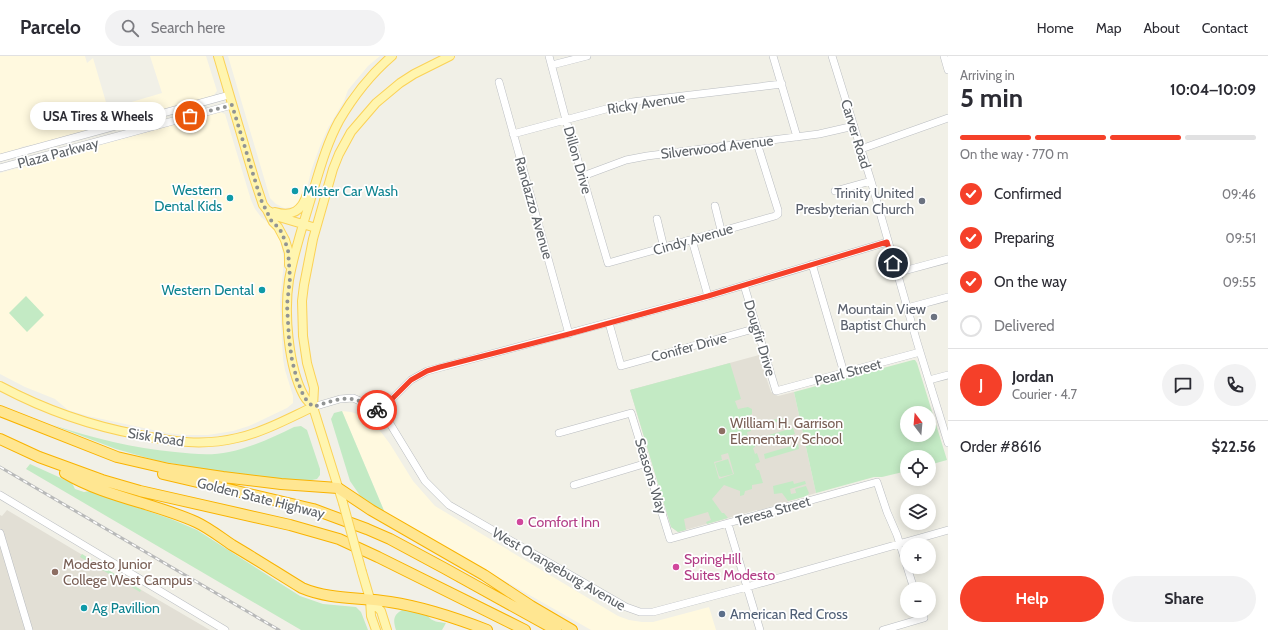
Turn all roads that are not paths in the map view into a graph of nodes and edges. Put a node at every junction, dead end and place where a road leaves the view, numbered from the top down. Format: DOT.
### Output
graph roads {
  1 [pos="218,56"];
  2 [pos="392,56"];
  3 [pos="450,56"];
  4 [pos="549,56"];
  5 [pos="587,56"];
  6 [pos="773,56"];
  7 [pos="832,56"];
  8 [pos="944,56"];
  9 [pos="552,65"];
  10 [pos="948,70"];
  11 [pos="499,82"];
  12 [pos="782,84"];
  13 [pos="229,95"];
  14 [pos="232,105"];
  15 [pos="948,118"];
  16 [pos="566,120"];
  17 [pos="854,126"];
  18 [pos="513,134"];
  19 [pos="797,137"];
  20 [pos="758,143"];
  21 [pos="329,144"];
  22 [pos="861,149"];
  23 [pos="0,158"];
  24 [pos="0,168"];
  25 [pos="583,176"];
  26 [pos="871,181"];
  27 [pos="835,191"];
  28 [pos="715,206"];
  29 [pos="267,210"];
  30 [pos="658,219"];
  31 [pos="303,225"];
  32 [pos="316,228"];
  33 [pos="721,230"];
  34 [pos="692,240"];
  35 [pos="887,242"];
  36 [pos="664,248"];
  37 [pos="948,259"];
  38 [pos="608,263"];
  39 [pos="812,264"];
  40 [pos="896,274"];
  41 [pos="290,278"];
  42 [pos="744,285"];
  43 [pos="708,296"];
  44 [pos="948,297"];
  45 [pos="907,308"];
  46 [pos="609,323"];
  47 [pos="757,328"];
  48 [pos="569,334"];
  49 [pos="920,352"];
  50 [pos="844,373"];
  51 [pos="948,375"];
  52 [pos="929,380"];
  53 [pos="0,386"];
  54 [pos="776,391"];
  55 [pos="313,407"];
  56 [pos="0,411"];
  57 [pos="379,412"];
  58 [pos="559,433"];
  59 [pos="0,439"];
  60 [pos="948,443"];
  61 [pos="39,457"];
  62 [pos="647,463"];
  63 [pos="574,485"];
  64 [pos="338,488"];
  65 [pos="0,495"];
  66 [pos="728,524"];
  67 [pos="948,530"];
  68 [pos="0,533"];
  69 [pos="921,538"];
  70 [pos="670,540"];
  71 [pos="900,544"];
  72 [pos="747,588"];
  73 [pos="370,599"];
  74 [pos="924,618"];
  75 [pos="29,630"];
  76 [pos="225,630"];
  77 [pos="376,630"];
  78 [pos="387,630"];
  79 [pos="487,630"];
  80 [pos="524,630"];
  81 [pos="556,630"];
  82 [pos="572,630"];
  83 [pos="760,630"];
  84 [pos="883,630"];
  1 -- 13 [label="main road"];
  2 -- 21 [label="main road"];
  3 -- 32 [label="main road"];
  4 -- 9 [label="street, Dillon Drive"];
  5 -- 9 [label="street"];
  6 -- 12 [label="street"];
  7 -- 17 [label="street, Carver Road"];
  8 -- 10 [label="street"];
  9 -- 16 [label="street, Dillon Drive"];
  11 -- 18 [label="street, Randazzo Avenue"];
  12 -- 16 [label="street, Ricky Avenue"];
  12 -- 19 [label="street"];
  13 -- 14 [label="main road"];
  13 -- 23 [label="street, Plaza Parkway"];
  14 -- 24 [label="street, Plaza Parkway"];
  14 -- 29 [label="main road"];
  15 -- 22 [label="street"];
  16 -- 18 [label="street, Ricky Avenue"];
  16 -- 25 [label="street, Dillon Drive"];
  17 -- 19 [label="street, Silverwood Avenue"];
  17 -- 22 [label="street, Carver Road"];
  18 -- 48 [label="street, Randazzo Avenue"];
  19 -- 20 [label="street, Silverwood Avenue"];
  20 -- 25 [label="street, Silverwood Avenue"];
  20 -- 33 [label="street, Cindy Avenue"];
  21 -- 29 [label="main road"];
  21 -- 31 [label="main road"];
  22 -- 26 [label="street, Carver Road"];
  25 -- 38 [label="street, Dillon Drive"];
  26 -- 27 [label="street"];
  26 -- 35 [label="street, Carver Road"];
  28 -- 33 [label="street"];
  29 -- 31 [label="main road"];
  29 -- 41 [label="main road"];
  30 -- 36 [label="street"];
  31 -- 32 [label="main road"];
  31 -- 41 [label="main road"];
  32 -- 55 [label="main road"];
  33 -- 34 [label="street, Cindy Avenue"];
  34 -- 36 [label="street, Cindy Avenue"];
  34 -- 43 [label="street"];
  35 -- 39 [label="street"];
  35 -- 40 [label="street, Carver Road"];
  36 -- 38 [label="street, Cindy Avenue"];
  37 -- 40 [label="street"];
  39 -- 42 [label="street"];
  39 -- 50 [label="street"];
  40 -- 45 [label="street, Carver Road"];
  41 -- 55 [label="main road"];
  42 -- 43 [label="street"];
  42 -- 47 [label="street, Dougfir Drive"];
  43 -- 46 [label="street"];
  44 -- 45 [label="street"];
  45 -- 49 [label="street, Carver Road"];
  46 -- 47 [label="street, Conifer Drive"];
  46 -- 48 [label="street"];
  47 -- 54 [label="street, Dougfir Drive"];
  48 -- 57 [label="street"];
  49 -- 50 [label="street, Pearl Street"];
  49 -- 52 [label="street, Carver Road"];
  50 -- 54 [label="street, Pearl Street"];
  51 -- 52 [label="street"];
  52 -- 60 [label="street, Carver Road"];
  53 -- 55 [label="main road, Sisk Road"];
  55 -- 57 [label="street, West Orangeburg Avenue"];
  55 -- 64 [label="main road"];
  56 -- 64 [label="highway"];
  56 -- 81 [label="highway, Golden State Highway"];
  57 -- 72 [label="street, West Orangeburg Avenue"];
  58 -- 62 [label="street, Seasons Way"];
  59 -- 61 [label="highway, Golden State Highway"];
  61 -- 73 [label="highway"];
  61 -- 80 [label="highway, Golden State Highway"];
  62 -- 63 [label="street"];
  62 -- 70 [label="street, Seasons Way"];
  64 -- 73 [label="main road, bridge"];
  64 -- 82 [label="highway"];
  65 -- 76 [label="street"];
  66 -- 70 [label="street, Teresa Street"];
  66 -- 71 [label="street, Teresa Street"];
  66 -- 72 [label="street"];
  67 -- 69 [label="street, West Orangeburg Avenue"];
  68 -- 75 [label="street"];
  71 -- 72 [label="street, West Orangeburg Avenue"];
  72 -- 83 [label="street"];
  73 -- 77 [label="main road"];
  73 -- 78 [label="main road"];
  73 -- 79 [label="highway"];
  74 -- 84 [label="street"];
}
